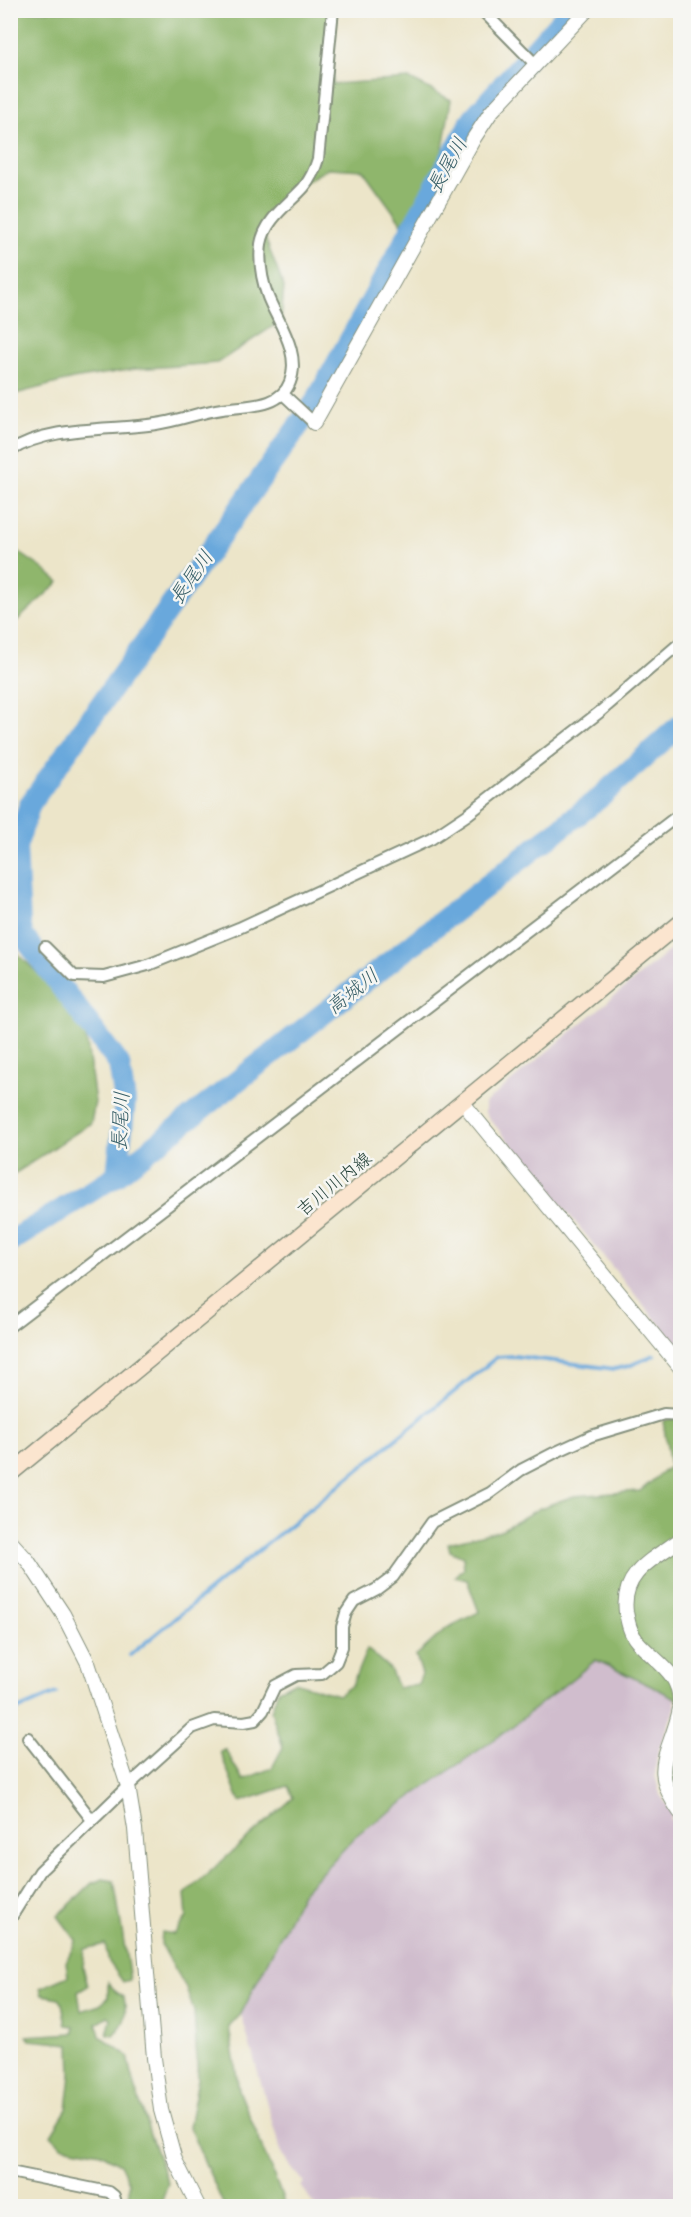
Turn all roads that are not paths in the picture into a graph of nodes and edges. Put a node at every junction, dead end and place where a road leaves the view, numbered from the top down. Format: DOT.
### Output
graph roads {
  1 [pos="333,10"];
  2 [pos="482,10"];
  3 [pos="586,10"];
  4 [pos="531,60"];
  5 [pos="283,394"];
  6 [pos="312,421"];
  7 [pos="10,451"];
  8 [pos="681,643"];
  9 [pos="681,814"];
  10 [pos="681,923"];
  11 [pos="45,947"];
  12 [pos="463,1103"];
  13 [pos="10,1326"];
  14 [pos="681,1366"];
  15 [pos="681,1415"];
  16 [pos="10,1474"];
  17 [pos="681,1540"];
  18 [pos="10,1541"];
  19 [pos="681,1703"];
  20 [pos="681,1709"];
  21 [pos="28,1738"];
  22 [pos="128,1786"];
  23 [pos="681,1812"];
  24 [pos="92,1820"];
  25 [pos="10,1919"];
  26 [pos="10,2172"];
  27 [pos="117,2206"];
  28 [pos="198,2206"];
  1 -- 5 [label="street"];
  2 -- 4 [label="street"];
  3 -- 4 [label="street"];
  4 -- 6 [label="street"];
  5 -- 6 [label="street"];
  5 -- 7 [label="street"];
  8 -- 11 [label="street"];
  9 -- 13 [label="street"];
  10 -- 12 [label="main road, 吉川川内線"];
  12 -- 14 [label="street"];
  12 -- 16 [label="main road, 吉川川内線"];
  15 -- 22 [label="street"];
  17 -- 19 [label="street"];
  18 -- 22 [label="street"];
  20 -- 23 [label="street"];
  21 -- 24 [label="street"];
  22 -- 24 [label="street"];
  22 -- 28 [label="street"];
  24 -- 25 [label="street"];
  26 -- 27 [label="street"];
}
